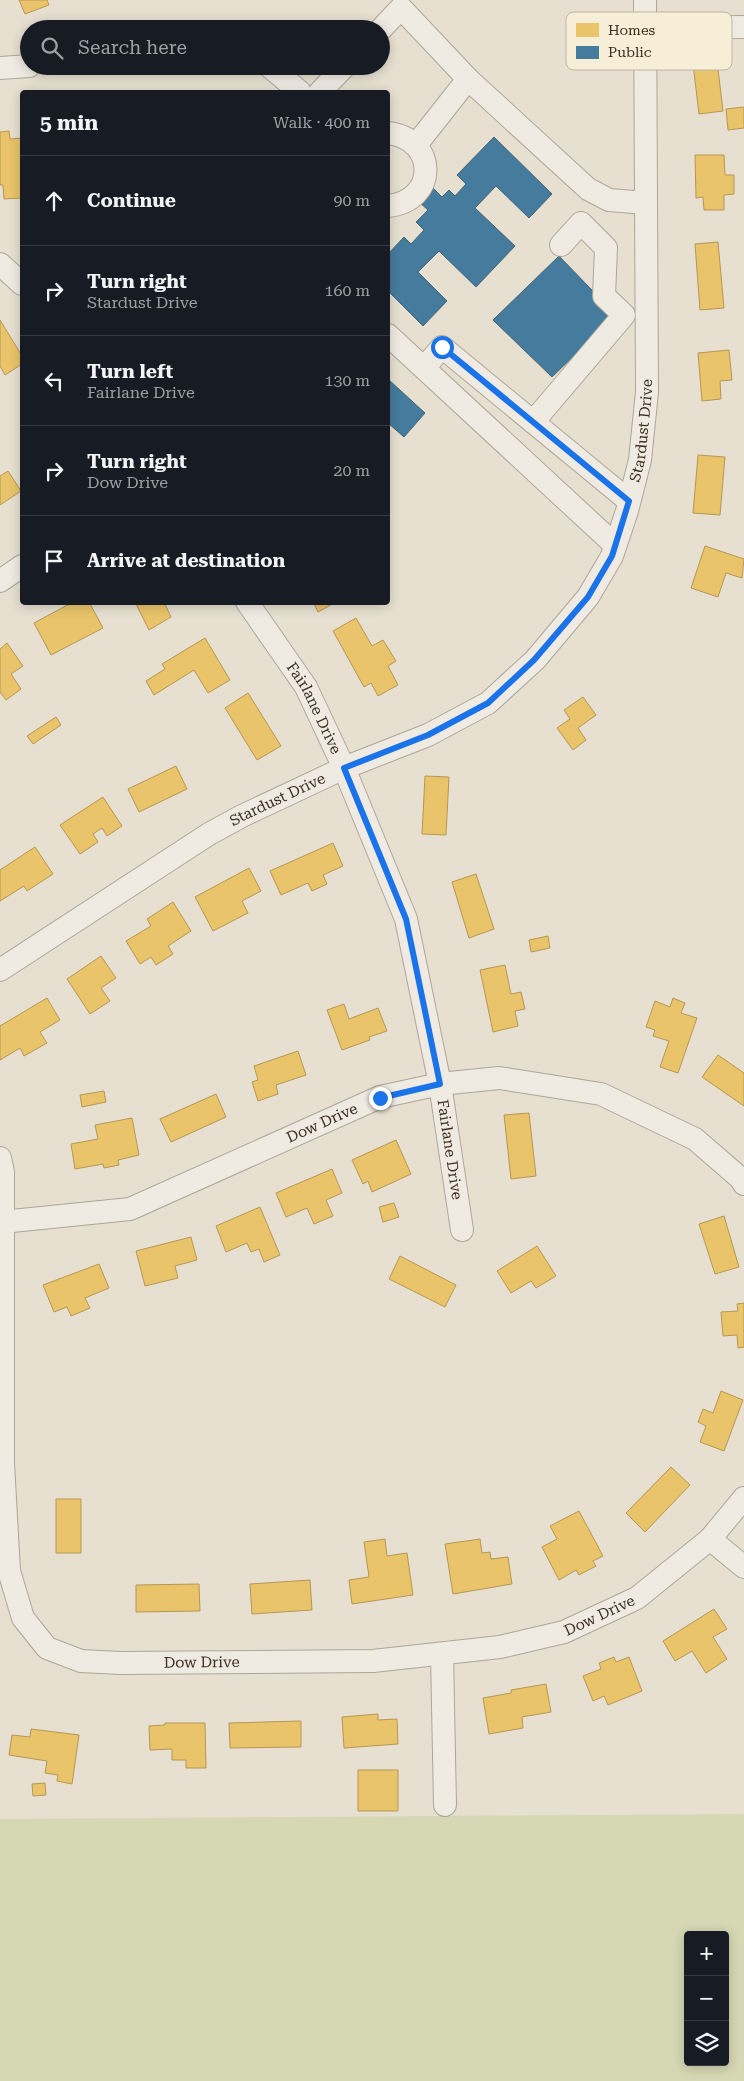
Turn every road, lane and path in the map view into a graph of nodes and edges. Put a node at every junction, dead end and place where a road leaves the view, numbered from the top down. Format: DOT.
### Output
graph roads {
  1 [pos="390,20"];
  2 [pos="20,67"];
  3 [pos="0,68"];
  4 [pos="645,70"];
  5 [pos="280,75"];
  6 [pos="336,75"];
  7 [pos="468,79"];
  8 [pos="298,90"];
  9 [pos="322,90"];
  10 [pos="390,133"];
  11 [pos="416,145"];
  12 [pos="598,194"];
  13 [pos="646,203"];
  14 [pos="390,206"];
  15 [pos="581,223"];
  16 [pos="561,245"];
  17 [pos="0,264"];
  18 [pos="20,282"];
  19 [pos="390,337"];
  20 [pos="424,368"];
  21 [pos="533,422"];
  22 [pos="629,501"];
  23 [pos="615,545"];
  24 [pos="20,567"];
  25 [pos="0,581"];
  26 [pos="249,605"];
  27 [pos="344,768"];
  28 [pos="0,970"];
  29 [pos="440,1084"];
  30 [pos="0,1158"];
  31 [pos="744,1184"];
  32 [pos="2,1222"];
  33 [pos="462,1230"];
  34 [pos="1,1463"];
  35 [pos="744,1498"];
  36 [pos="710,1539"];
  37 [pos="744,1567"];
  38 [pos="442,1654"];
  39 [pos="445,1805"];
  1 -- 7 [label="street"];
  2 -- 3 [label="street"];
  4 -- 13 [label="street, Stardust Drive"];
  5 -- 8 [label="street"];
  6 -- 9 [label="street"];
  7 -- 11 [label="street"];
  7 -- 12 [label="street"];
  10 -- 11 [label="street"];
  11 -- 14 [label="street"];
  12 -- 13 [label="street"];
  12 -- 15 [label="street"];
  13 -- 22 [label="street, Stardust Drive"];
  15 -- 16 [label="street"];
  15 -- 21 [label="street"];
  17 -- 18 [label="street"];
  19 -- 20 [label="street"];
  20 -- 21 [label="street"];
  20 -- 23 [label="street"];
  21 -- 22 [label="street"];
  22 -- 23 [label="street, Stardust Drive"];
  23 -- 27 [label="street, Stardust Drive"];
  24 -- 25 [label="street"];
  26 -- 27 [label="street, Fairlane Drive"];
  27 -- 28 [label="street, Stardust Drive"];
  27 -- 29 [label="street, Fairlane Drive"];
  29 -- 31 [label="street, Dow Drive"];
  29 -- 32 [label="street, Dow Drive"];
  29 -- 33 [label="street, Fairlane Drive"];
  30 -- 32 [label="street, Dow Drive"];
  32 -- 34 [label="street, Dow Drive"];
  34 -- 38 [label="street, Dow Drive"];
  35 -- 36 [label="street, Dow Drive"];
  36 -- 37 [label="street"];
  36 -- 38 [label="street, Dow Drive"];
  38 -- 39 [label="street"];
}
